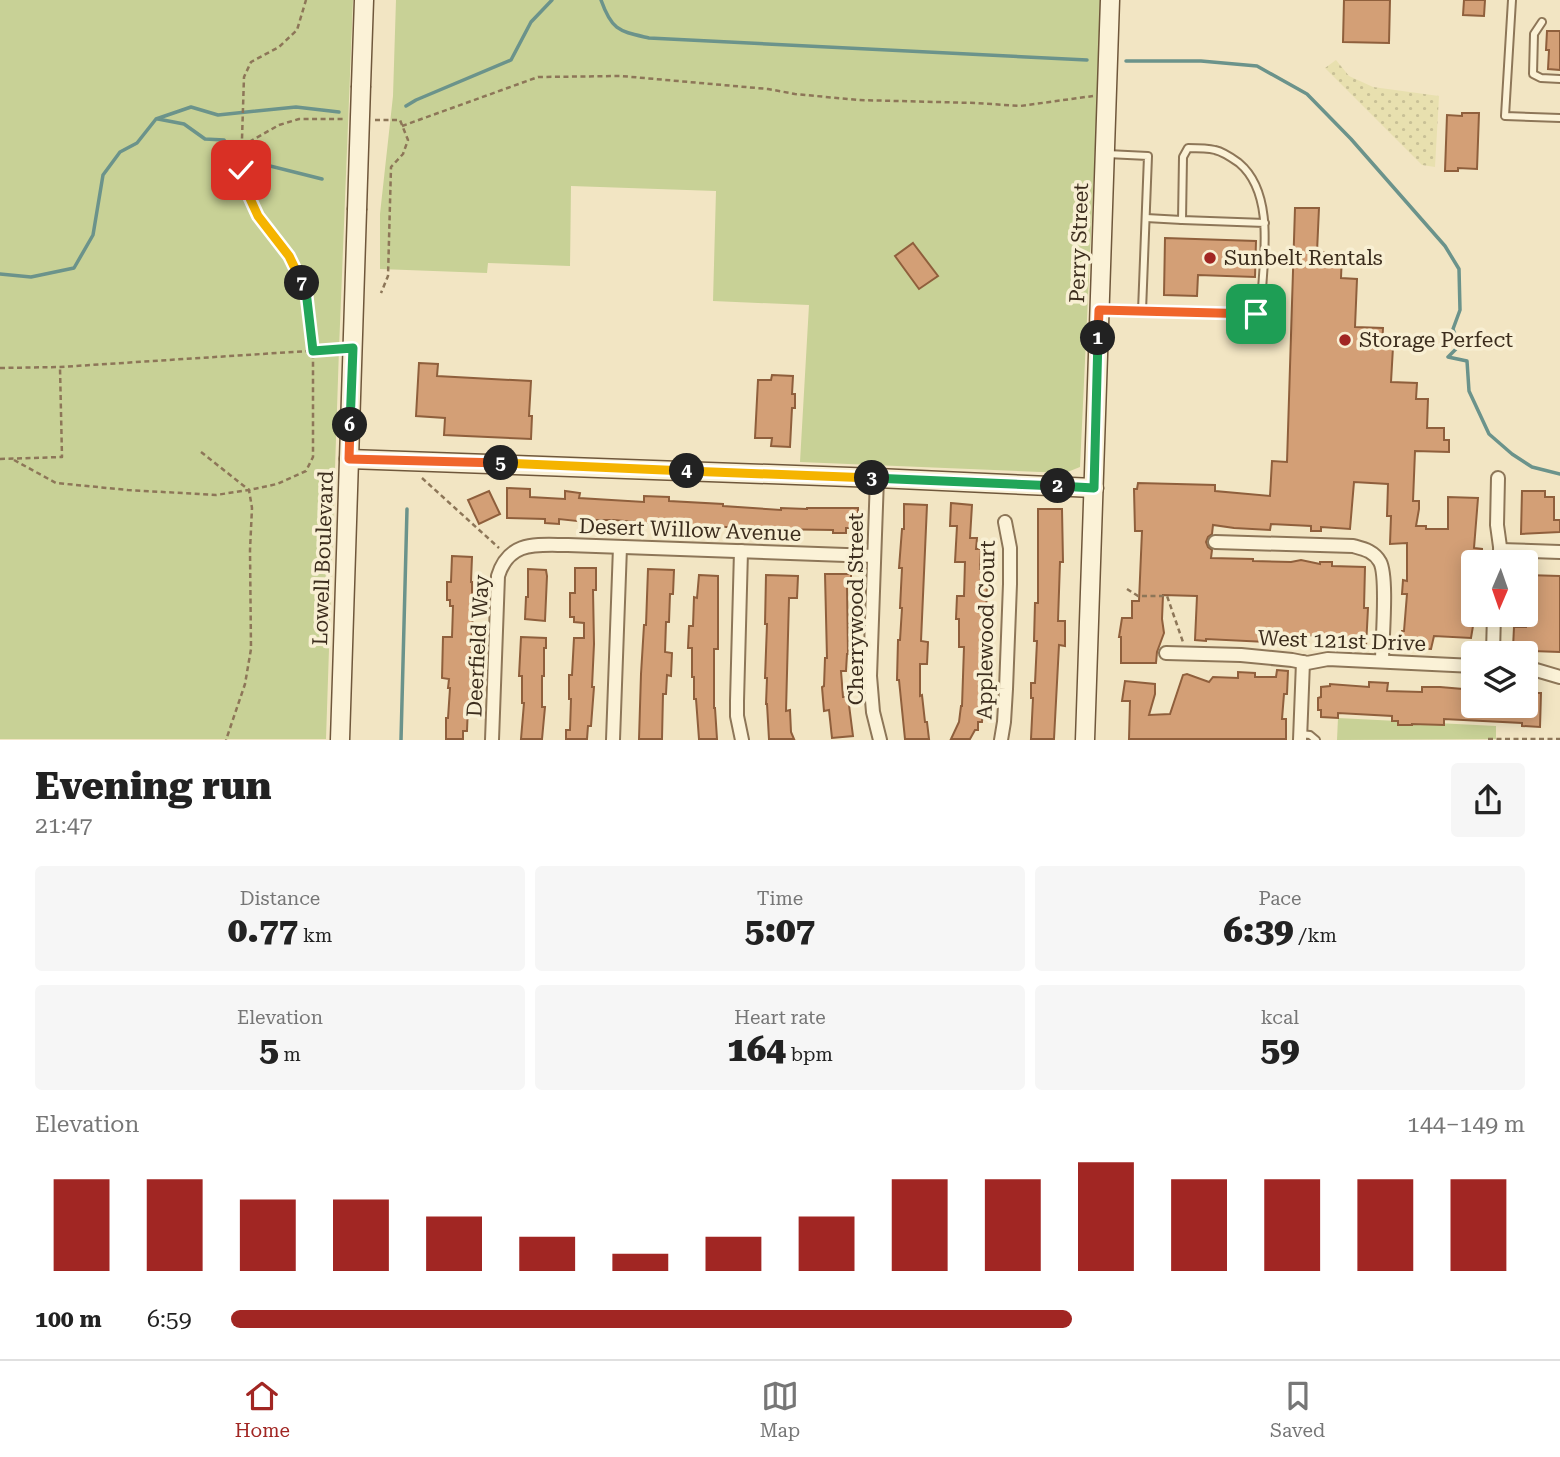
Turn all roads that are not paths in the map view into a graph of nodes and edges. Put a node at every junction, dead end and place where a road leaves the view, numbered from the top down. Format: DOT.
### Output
graph roads {
  1 [pos="364,0"];
  2 [pos="1110,0"];
  3 [pos="1512,0"];
  4 [pos="1542,22"];
  5 [pos="1560,79"];
  6 [pos="1560,118"];
  7 [pos="1104,153"];
  8 [pos="1146,218"];
  9 [pos="1182,220"];
  10 [pos="1265,223"];
  11 [pos="1099,310"];
  12 [pos="1142,311"];
  13 [pos="349,459"];
  14 [pos="877,478"];
  15 [pos="1498,478"];
  16 [pos="1094,488"];
  17 [pos="1005,522"];
  18 [pos="1215,542"];
  19 [pos="620,547"];
  20 [pos="1499,550"];
  21 [pos="741,551"];
  22 [pos="503,552"];
  23 [pos="1560,552"];
  24 [pos="1538,553"];
  25 [pos="874,556"];
  26 [pos="1166,653"];
  27 [pos="1382,661"];
  28 [pos="1303,663"];
  29 [pos="1461,665"];
  30 [pos="1538,671"];
  31 [pos="1560,677"];
  32 [pos="1300,737"];
  33 [pos="340,740"];
  34 [pos="492,740"];
  35 [pos="614,740"];
  36 [pos="742,740"];
  37 [pos="880,740"];
  38 [pos="1002,740"];
  39 [pos="1085,740"];
  40 [pos="1316,740"];
  1 -- 13 [label="street, Lowell Boulevard, bridge"];
  2 -- 7 [label="street, Perry Street"];
  3 -- 6 [label="lane"];
  4 -- 5 [label="lane"];
  7 -- 8 [label="lane"];
  7 -- 11 [label="street, Perry Street"];
  8 -- 9 [label="lane"];
  8 -- 12 [label="lane"];
  9 -- 10 [label="lane"];
  9 -- 10 [label="lane"];
  10 -- 12 [label="lane"];
  11 -- 12 [label="lane"];
  11 -- 16 [label="street, Perry Street"];
  13 -- 14 [label="street"];
  13 -- 33 [label="street, Lowell Boulevard"];
  14 -- 16 [label="street"];
  14 -- 25 [label="street, Cherrywood Street"];
  15 -- 20 [label="street"];
  16 -- 39 [label="street, Perry Street"];
  17 -- 38 [label="street, Applewood Court"];
  18 -- 27 [label="street"];
  19 -- 21 [label="street, Desert Willow Avenue"];
  19 -- 22 [label="street, Desert Willow Avenue"];
  19 -- 35 [label="street"];
  21 -- 25 [label="street, Desert Willow Avenue"];
  21 -- 36 [label="street"];
  22 -- 34 [label="street, Deerfield Way"];
  23 -- 24 [label="street"];
  25 -- 37 [label="street, Cherrywood Street"];
  26 -- 28 [label="street, West 121st Drive"];
  27 -- 28 [label="street, West 121st Drive"];
  27 -- 29 [label="street, West 121st Drive"];
  28 -- 32 [label="street"];
  30 -- 31 [label="street"];
  32 -- 40 [label="lane"];
}
